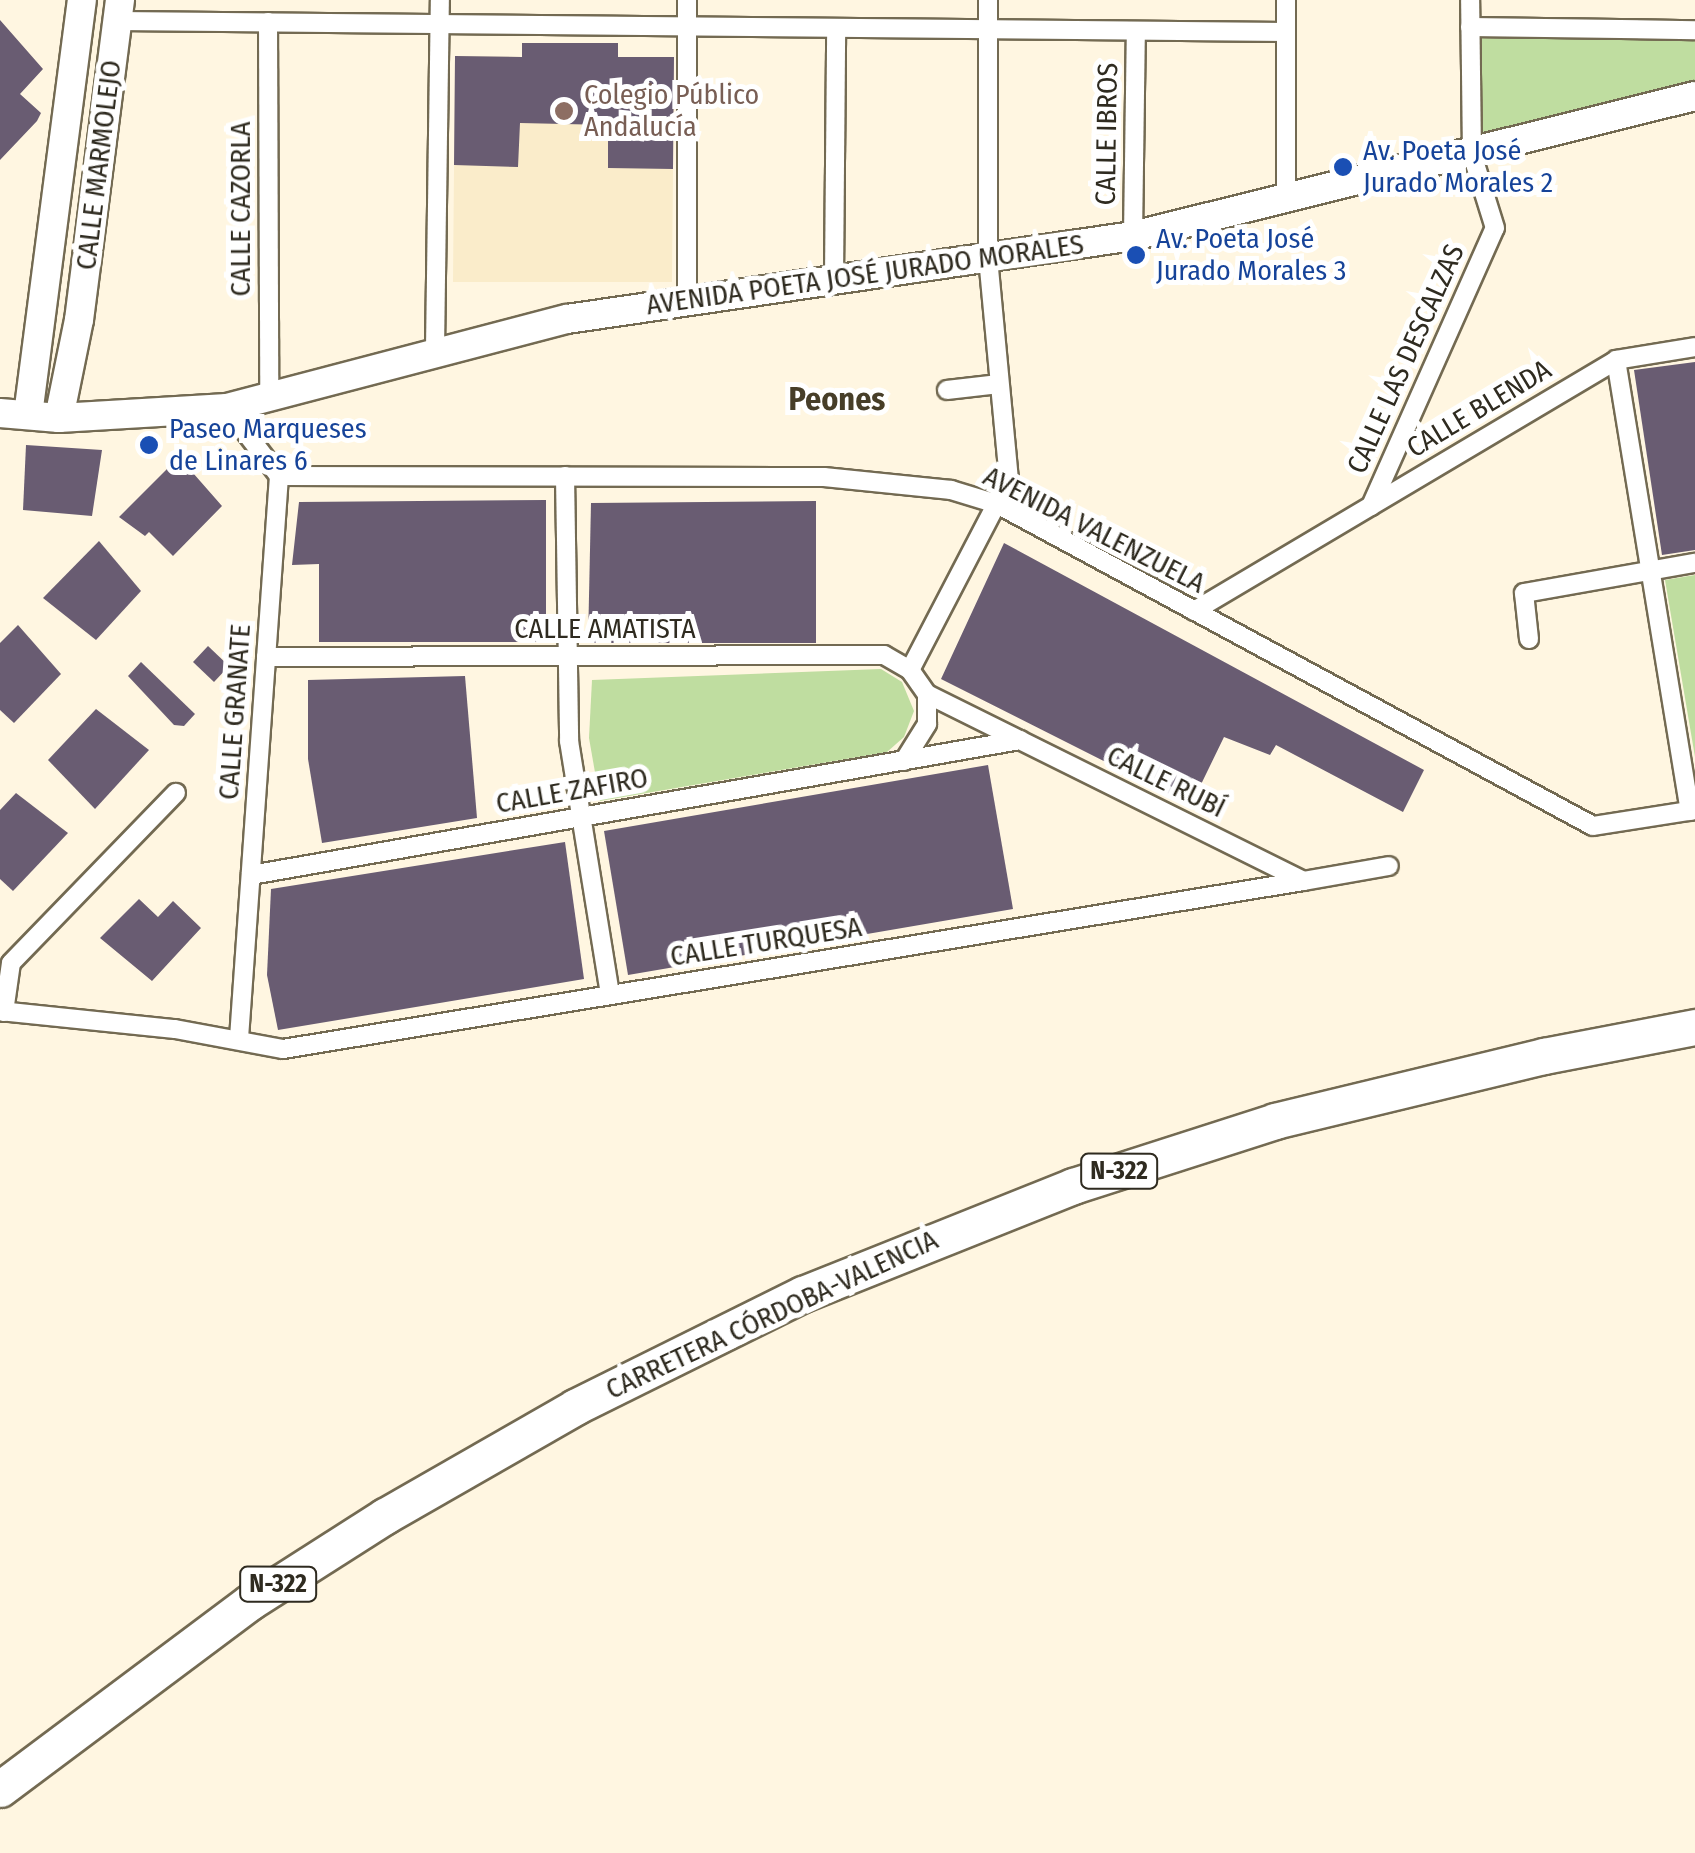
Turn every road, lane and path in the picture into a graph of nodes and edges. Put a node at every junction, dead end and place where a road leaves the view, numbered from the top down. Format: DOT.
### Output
graph roads {
  1 [pos="82,0"];
  2 [pos="440,0"];
  3 [pos="686,0"];
  4 [pos="988,0"];
  5 [pos="1286,0"];
  6 [pos="1470,0"];
  7 [pos="119,10"];
  8 [pos="268,22"];
  9 [pos="440,24"];
  10 [pos="687,27"];
  11 [pos="1470,27"];
  12 [pos="836,28"];
  13 [pos="988,30"];
  14 [pos="1695,30"];
  15 [pos="1136,32"];
  16 [pos="1286,32"];
  17 [pos="1695,96"];
  18 [pos="1472,154"];
  19 [pos="1286,199"];
  20 [pos="1133,236"];
  21 [pos="988,256"];
  22 [pos="834,279"];
  23 [pos="687,301"];
  24 [pos="40,321"];
  25 [pos="77,330"];
  26 [pos="1695,347"];
  27 [pos="435,349"];
  28 [pos="1616,360"];
  29 [pos="1000,384"];
  30 [pos="948,390"];
  31 [pos="268,396"];
  32 [pos="227,408"];
  33 [pos="14,414"];
  34 [pos="59,418"];
  35 [pos="279,476"];
  36 [pos="565,476"];
  37 [pos="996,504"];
  38 [pos="1371,506"];
  39 [pos="1695,563"];
  40 [pos="1652,570"];
  41 [pos="1194,611"];
  42 [pos="1529,640"];
  43 [pos="566,656"];
  44 [pos="266,658"];
  45 [pos="910,670"];
  46 [pos="927,694"];
  47 [pos="1020,740"];
  48 [pos="904,760"];
  49 [pos="176,793"];
  50 [pos="1692,810"];
  51 [pos="578,818"];
  52 [pos="1389,866"];
  53 [pos="250,876"];
  54 [pos="1303,881"];
  55 [pos="610,996"];
  56 [pos="2,1012"];
  57 [pos="1695,1028"];
  58 [pos="239,1038"];
  59 [pos="0,1790"];
  1 -- 24 [label="main road, CALLE MARMOLEJO"];
  2 -- 9 [label="street"];
  3 -- 10 [label="street"];
  4 -- 13 [label="street"];
  5 -- 16 [label="street"];
  6 -- 11 [label="street, CALLE LAS DESCALZAS"];
  7 -- 8 [label="street"];
  7 -- 25 [label="main road, CALLE MARMOLEJO"];
  8 -- 9 [label="street"];
  8 -- 31 [label="street, CALLE CAZORLA"];
  9 -- 10 [label="street"];
  9 -- 27 [label="street"];
  10 -- 12 [label="street"];
  10 -- 23 [label="street"];
  11 -- 14 [label="street"];
  11 -- 18 [label="street, CALLE LAS DESCALZAS"];
  12 -- 13 [label="street"];
  12 -- 22 [label="street"];
  13 -- 15 [label="street"];
  13 -- 21 [label="street"];
  15 -- 16 [label="street"];
  15 -- 20 [label="street, CALLE IBROS"];
  16 -- 19 [label="street"];
  17 -- 18 [label="main road, AVENIDA POETA JOSÉ JURADO MORALES"];
  18 -- 19 [label="main road, AVENIDA POETA JOSÉ JURADO MORALES"];
  18 -- 38 [label="street, CALLE LAS DESCALZAS"];
  19 -- 20 [label="main road, AVENIDA POETA JOSÉ JURADO MORALES"];
  20 -- 21 [label="main road, AVENIDA POETA JOSÉ JURADO MORALES"];
  21 -- 22 [label="main road, AVENIDA POETA JOSÉ JURADO MORALES"];
  21 -- 29 [label="street"];
  22 -- 23 [label="main road, AVENIDA POETA JOSÉ JURADO MORALES"];
  23 -- 27 [label="main road, AVENIDA POETA JOSÉ JURADO MORALES"];
  24 -- 25 [label="street"];
  24 -- 33 [label="main road, CALLE MARMOLEJO"];
  25 -- 34 [label="main road, CALLE MARMOLEJO"];
  26 -- 28 [label="street"];
  27 -- 31 [label="main road, AVENIDA POETA JOSÉ JURADO MORALES"];
  28 -- 38 [label="street, CALLE BLENDA"];
  28 -- 40 [label="street"];
  29 -- 30 [label="street"];
  29 -- 37 [label="street"];
  31 -- 32 [label="main road, AVENIDA POETA JOSÉ JURADO MORALES"];
  32 -- 34 [label="main road, AVENIDA POETA JOSÉ JURADO MORALES"];
  32 -- 35 [label="street"];
  33 -- 34 [label="main road, AVENIDA POETA JOSÉ JURADO MORALES"];
  35 -- 36 [label="street, AVENIDA VALENZUELA"];
  35 -- 44 [label="street, CALLE GRANATE"];
  36 -- 37 [label="street, AVENIDA VALENZUELA"];
  36 -- 43 [label="street"];
  37 -- 41 [label="street, AVENIDA VALENZUELA"];
  37 -- 45 [label="street"];
  38 -- 41 [label="street, CALLE LAS DESCALZAS"];
  39 -- 40 [label="street"];
  40 -- 42 [label="street"];
  40 -- 50 [label="street"];
  41 -- 50 [label="street, AVENIDA VALENZUELA"];
  43 -- 44 [label="street, CALLE AMATISTA"];
  43 -- 45 [label="street, CALLE AMATISTA"];
  43 -- 51 [label="street"];
  44 -- 53 [label="street, CALLE GRANATE"];
  45 -- 46 [label="street"];
  46 -- 47 [label="street, CALLE RUBÍ"];
  46 -- 48 [label="street"];
  47 -- 48 [label="street, CALLE ZAFIRO"];
  47 -- 54 [label="street, CALLE RUBÍ"];
  48 -- 51 [label="street, CALLE ZAFIRO"];
  49 -- 56 [label="street"];
  51 -- 53 [label="street, CALLE ZAFIRO"];
  51 -- 55 [label="street"];
  52 -- 54 [label="street"];
  53 -- 58 [label="street, CALLE GRANATE"];
  54 -- 55 [label="street, CALLE TURQUESA"];
  55 -- 58 [label="street, CALLE TURQUESA"];
  56 -- 58 [label="street, CALLE TURQUESA"];
  57 -- 59 [label="highway, CARRETERA CÓRDOBA-VALENCIA / N-322"];
}
